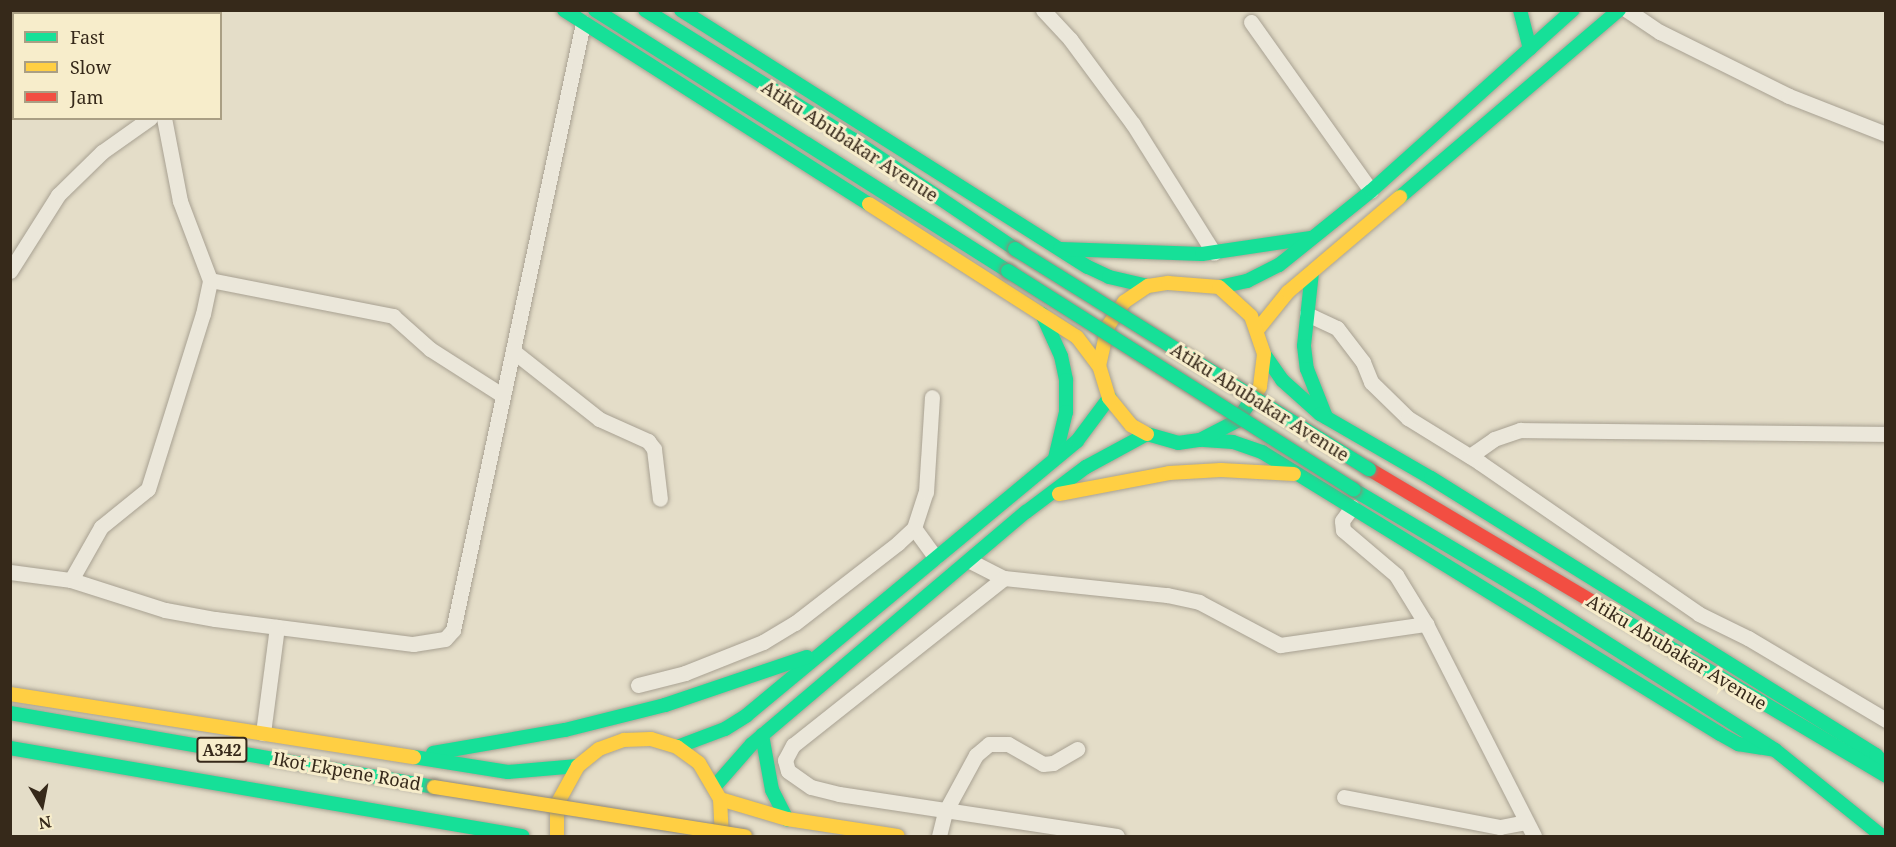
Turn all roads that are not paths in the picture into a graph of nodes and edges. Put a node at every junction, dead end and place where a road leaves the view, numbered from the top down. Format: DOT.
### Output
graph roads {
  1 [pos="564,10"];
  2 [pos="595,10"];
  3 [pos="645,10"];
  4 [pos="681,10"];
  5 [pos="1043,10"];
  6 [pos="1520,10"];
  7 [pos="1573,10"];
  8 [pos="1619,10"];
  9 [pos="1627,10"];
  10 [pos="1251,22"];
  11 [pos="583,23"];
  12 [pos="1530,49"];
  13 [pos="147,120"];
  14 [pos="164,120"];
  15 [pos="1886,134"];
  16 [pos="1371,191"];
  17 [pos="1312,237"];
  18 [pos="1058,249"];
  19 [pos="1214,253"];
  20 [pos="10,271"];
  21 [pos="1312,272"];
  22 [pos="210,280"];
  23 [pos="1148,286"];
  24 [pos="1219,287"];
  25 [pos="1041,313"];
  26 [pos="1307,314"];
  27 [pos="1258,328"];
  28 [pos="513,351"];
  29 [pos="1264,354"];
  30 [pos="1100,366"];
  31 [pos="502,395"];
  32 [pos="932,397"];
  33 [pos="1109,398"];
  34 [pos="1326,418"];
  35 [pos="1146,434"];
  36 [pos="1886,434"];
  37 [pos="1200,440"];
  38 [pos="1470,456"];
  39 [pos="1055,458"];
  40 [pos="1299,474"];
  41 [pos="1046,497"];
  42 [pos="660,499"];
  43 [pos="1352,507"];
  44 [pos="914,528"];
  45 [pos="935,557"];
  46 [pos="970,561"];
  47 [pos="10,572"];
  48 [pos="1004,578"];
  49 [pos="71,580"];
  50 [pos="1426,624"];
  51 [pos="277,627"];
  52 [pos="825,650"];
  53 [pos="638,685"];
  54 [pos="10,694"];
  55 [pos="10,713"];
  56 [pos="1886,720"];
  57 [pos="263,733"];
  58 [pos="10,734"];
  59 [pos="762,735"];
  60 [pos="677,747"];
  61 [pos="10,748"];
  62 [pos="1077,749"];
  63 [pos="1775,750"];
  64 [pos="408,758"];
  65 [pos="578,766"];
  66 [pos="1886,766"];
  67 [pos="1886,776"];
  68 [pos="301,783"];
  69 [pos="718,793"];
  70 [pos="1344,797"];
  71 [pos="945,812"];
  72 [pos="787,819"];
  73 [pos="545,822"];
  74 [pos="1526,822"];
  75 [pos="568,826"];
  76 [pos="507,835"];
  77 [pos="522,837"];
  78 [pos="557,837"];
  79 [pos="722,837"];
  80 [pos="745,837"];
  81 [pos="898,837"];
  82 [pos="939,837"];
  83 [pos="1117,837"];
  84 [pos="1534,837"];
  85 [pos="1882,837"];
  1 -- 11 [label="main road"];
  2 -- 63 [label="main road, Atiku Abubakar Avenue, bridge"];
  3 -- 67 [label="main road, Atiku Abubakar Avenue, bridge"];
  4 -- 18 [label="main road"];
  5 -- 19 [label="street"];
  6 -- 12 [label="main road"];
  7 -- 12 [label="main road"];
  8 -- 21 [label="main road"];
  9 -- 15 [label="street"];
  10 -- 16 [label="street"];
  11 -- 25 [label="main road"];
  11 -- 28 [label="street"];
  12 -- 16 [label="main road"];
  13 -- 20 [label="street"];
  14 -- 22 [label="street"];
  16 -- 17 [label="main road"];
  17 -- 19 [label="main road"];
  17 -- 24 [label="main road"];
  18 -- 19 [label="main road"];
  18 -- 23 [label="main road"];
  21 -- 26 [label="main road"];
  21 -- 27 [label="main road"];
  22 -- 31 [label="street"];
  22 -- 49 [label="street"];
  23 -- 24 [label="main road"];
  23 -- 30 [label="main road"];
  24 -- 27 [label="main road"];
  25 -- 30 [label="main road"];
  25 -- 39 [label="main road"];
  26 -- 34 [label="main road"];
  26 -- 38 [label="street"];
  27 -- 29 [label="main road"];
  28 -- 31 [label="street"];
  28 -- 42 [label="street"];
  29 -- 34 [label="main road"];
  29 -- 37 [label="main road"];
  30 -- 33 [label="main road"];
  31 -- 51 [label="street"];
  32 -- 44 [label="street"];
  33 -- 35 [label="main road"];
  33 -- 39 [label="main road"];
  34 -- 66 [label="main road"];
  35 -- 37 [label="main road"];
  35 -- 41 [label="main road"];
  36 -- 38 [label="street"];
  37 -- 40 [label="main road"];
  38 -- 56 [label="street"];
  39 -- 45 [label="main road"];
  40 -- 41 [label="main road"];
  40 -- 43 [label="main road"];
  41 -- 46 [label="main road"];
  43 -- 50 [label="street"];
  43 -- 63 [label="main road"];
  44 -- 45 [label="street"];
  44 -- 53 [label="street"];
  45 -- 52 [label="main road"];
  46 -- 48 [label="street"];
  46 -- 59 [label="main road"];
  47 -- 49 [label="street"];
  48 -- 50 [label="street"];
  48 -- 71 [label="street"];
  49 -- 51 [label="street"];
  50 -- 74 [label="street"];
  51 -- 57 [label="street"];
  52 -- 60 [label="main road"];
  52 -- 64 [label="main road"];
  54 -- 57 [label="main road"];
  55 -- 80 [label="main road, Ikot Ekpene Road / A342, bridge"];
  57 -- 64 [label="main road"];
  58 -- 68 [label="main road, Ikot Ekpene Road / A342"];
  59 -- 69 [label="main road"];
  59 -- 72 [label="main road"];
  60 -- 65 [label="main road"];
  60 -- 69 [label="main road"];
  61 -- 76 [label="main road"];
  62 -- 71 [label="street"];
  63 -- 85 [label="main road, Atiku Abubakar Avenue"];
  64 -- 65 [label="main road"];
  65 -- 78 [label="main road"];
  69 -- 72 [label="main road"];
  69 -- 79 [label="main road"];
  70 -- 74 [label="street"];
  71 -- 82 [label="street"];
  71 -- 83 [label="street"];
  72 -- 81 [label="main road"];
  73 -- 75 [label="main road"];
  74 -- 84 [label="street"];
  76 -- 77 [label="main road"];
}
